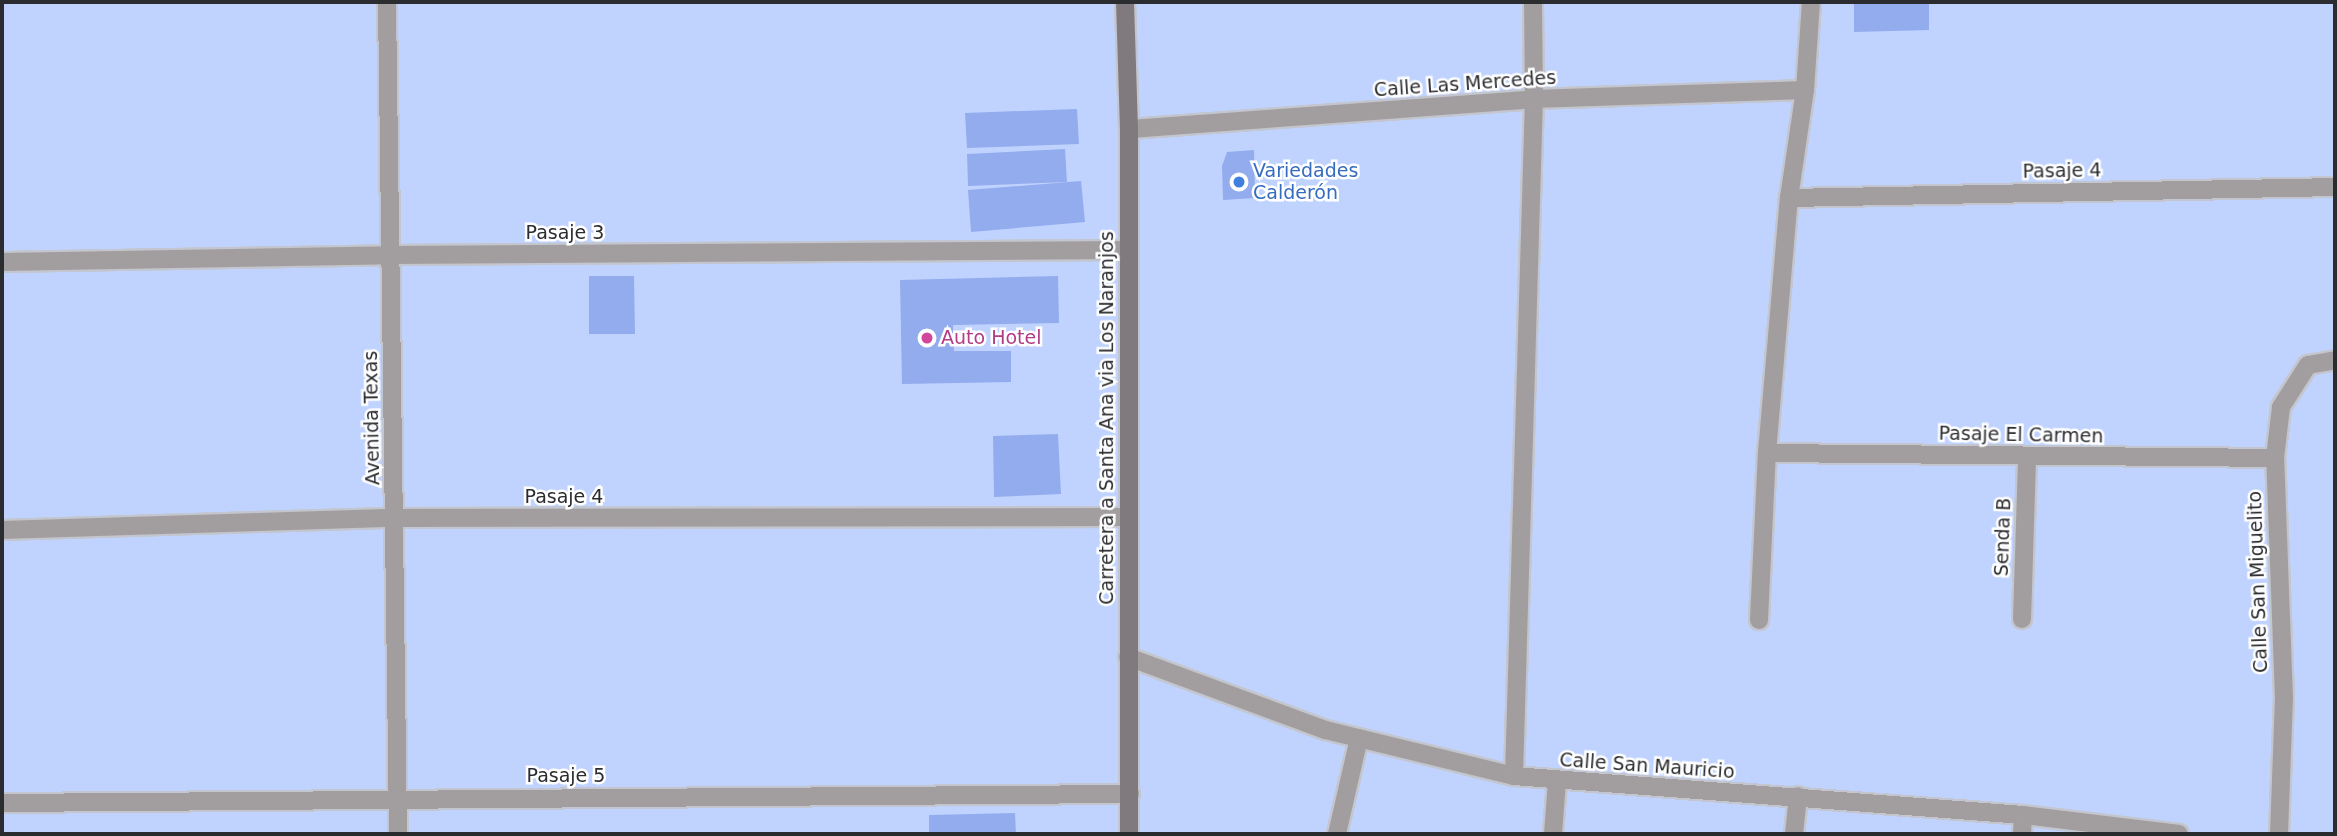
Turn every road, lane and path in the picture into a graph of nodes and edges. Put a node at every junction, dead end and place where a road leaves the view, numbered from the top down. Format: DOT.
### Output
graph roads {
  1 [pos="387,2"];
  2 [pos="1125,2"];
  3 [pos="1533,2"];
  4 [pos="1811,2"];
  5 [pos="1805,90"];
  6 [pos="1534,99"];
  7 [pos="1129,129"];
  8 [pos="2335,187"];
  9 [pos="1789,198"];
  10 [pos="1129,250"];
  11 [pos="391,255"];
  12 [pos="2,262"];
  13 [pos="2335,360"];
  14 [pos="1767,453"];
  15 [pos="2027,456"];
  16 [pos="2275,458"];
  17 [pos="1127,517"];
  18 [pos="394,518"];
  19 [pos="2,530"];
  20 [pos="2022,619"];
  21 [pos="1759,620"];
  22 [pos="1128,657"];
  23 [pos="1359,738"];
  24 [pos="1514,776"];
  25 [pos="1557,780"];
  26 [pos="1130,794"];
  27 [pos="1798,796"];
  28 [pos="398,798"];
  29 [pos="2,803"];
  30 [pos="2023,815"];
  31 [pos="398,834"];
  32 [pos="1129,834"];
  33 [pos="1337,834"];
  34 [pos="1553,834"];
  35 [pos="1794,834"];
  36 [pos="2022,834"];
  37 [pos="2179,834"];
  38 [pos="2278,834"];
  1 -- 11 [label="street, Avenida Texas"];
  2 -- 7 [label="main road, Carretera a Santa Ana via Los Naranjos"];
  3 -- 6 [label="street"];
  4 -- 5 [label="street"];
  5 -- 6 [label="street, Calle Las Mercedes"];
  5 -- 9 [label="street"];
  6 -- 7 [label="street, Calle Las Mercedes"];
  6 -- 24 [label="street"];
  7 -- 10 [label="main road, Carretera a Santa Ana via Los Naranjos"];
  8 -- 9 [label="street, Pasaje 4"];
  9 -- 14 [label="street"];
  10 -- 11 [label="street, Pasaje 3"];
  10 -- 17 [label="main road, Carretera a Santa Ana via Los Naranjos"];
  11 -- 12 [label="street, Pasaje 3"];
  11 -- 18 [label="street, Avenida Texas"];
  13 -- 16 [label="street, Calle San Miguelito"];
  14 -- 15 [label="street, Pasaje El Carmen"];
  14 -- 21 [label="street"];
  15 -- 16 [label="street, Pasaje El Carmen"];
  15 -- 20 [label="street, Senda B"];
  16 -- 38 [label="street, Calle San Miguelito"];
  17 -- 18 [label="street, Pasaje 4"];
  17 -- 22 [label="main road, Carretera a Santa Ana via Los Naranjos"];
  18 -- 19 [label="street, Pasaje 4"];
  18 -- 28 [label="street, Avenida Texas"];
  22 -- 23 [label="street, Calle San Mauricio"];
  22 -- 26 [label="main road, Carretera a Santa Ana via Los Naranjos"];
  23 -- 24 [label="street, Calle San Mauricio"];
  23 -- 33 [label="street"];
  24 -- 25 [label="street, Calle San Mauricio"];
  25 -- 27 [label="street, Calle San Mauricio"];
  25 -- 34 [label="street"];
  26 -- 28 [label="street, Pasaje 5"];
  26 -- 32 [label="main road, Carretera a Santa Ana via Los Naranjos"];
  27 -- 30 [label="street, Calle San Mauricio"];
  27 -- 35 [label="street"];
  28 -- 29 [label="street, Pasaje 5"];
  28 -- 31 [label="street, Avenida Texas"];
  30 -- 36 [label="street"];
  30 -- 37 [label="street, Calle San Mauricio"];
}
